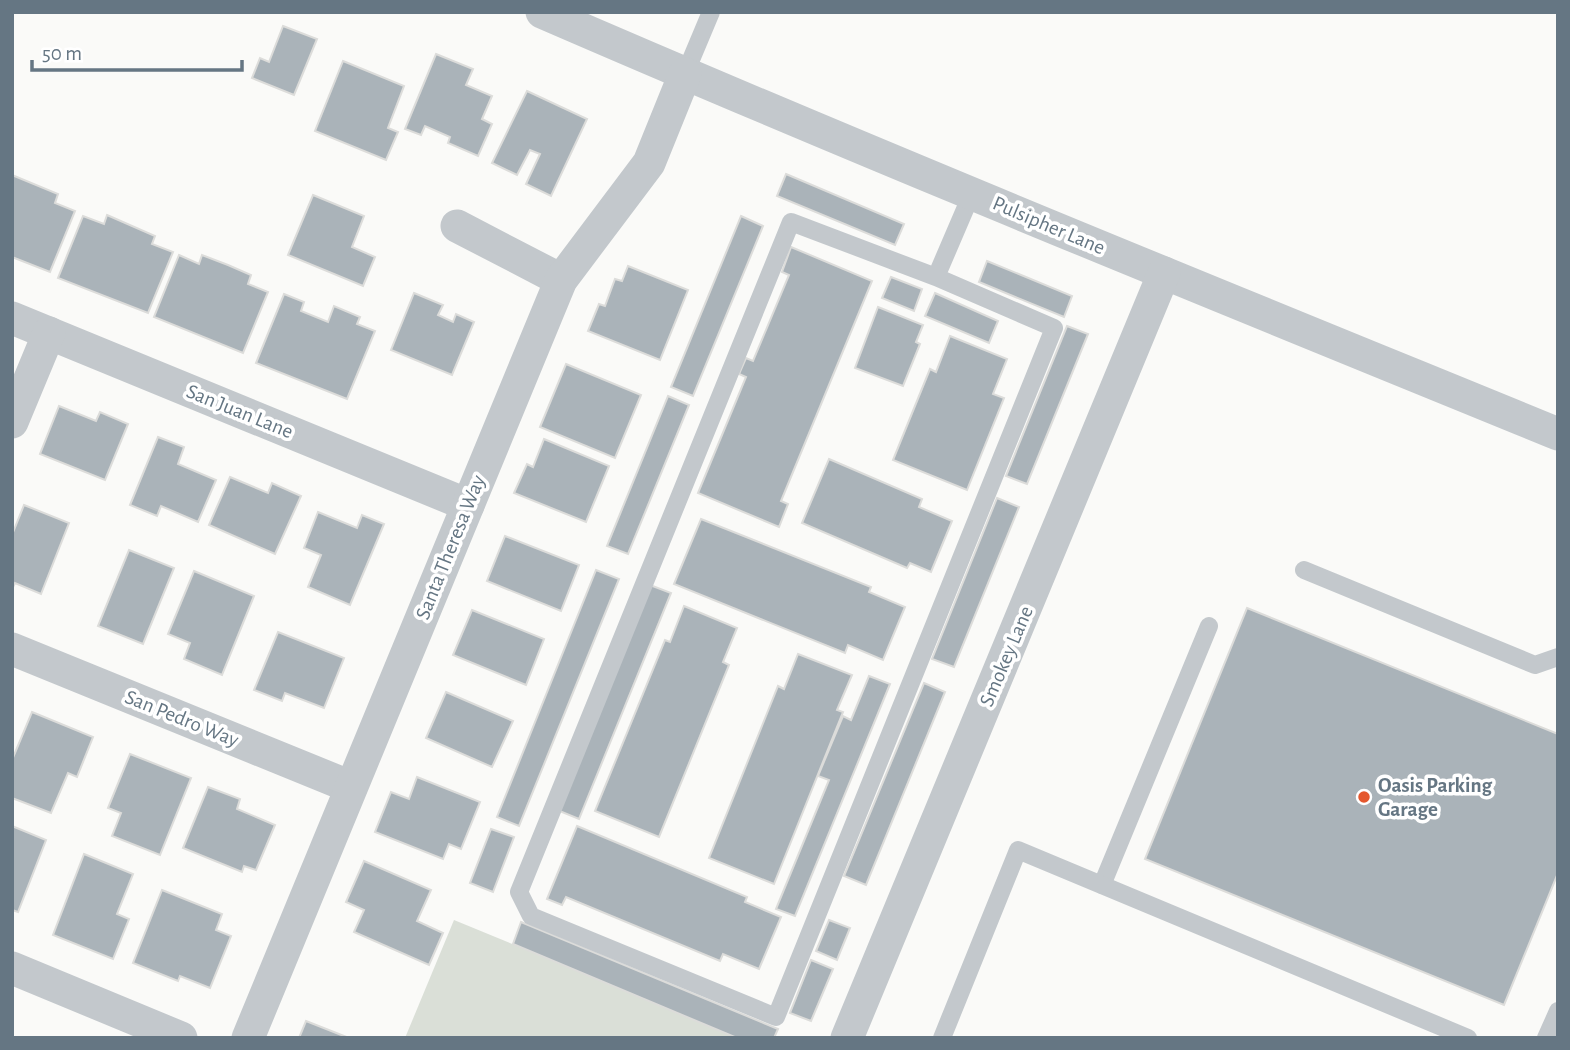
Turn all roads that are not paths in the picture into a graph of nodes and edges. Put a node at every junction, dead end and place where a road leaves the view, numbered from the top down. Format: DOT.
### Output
graph roads {
  1 [pos="542,12"];
  2 [pos="710,12"];
  3 [pos="685,74"];
  4 [pos="972,194"];
  5 [pos="457,226"];
  6 [pos="1164,274"];
  7 [pos="936,277"];
  8 [pos="561,280"];
  9 [pos="12,318"];
  10 [pos="48,333"];
  11 [pos="12,422"];
  12 [pos="1558,434"];
  13 [pos="468,505"];
  14 [pos="1304,570"];
  15 [pos="1209,626"];
  16 [pos="12,649"];
  17 [pos="1558,657"];
  18 [pos="351,786"];
  19 [pos="1102,885"];
  20 [pos="12,968"];
  21 [pos="1558,1011"];
  22 [pos="181,1038"];
  23 [pos="248,1038"];
  24 [pos="847,1038"];
  25 [pos="942,1038"];
  26 [pos="1468,1038"];
  27 [pos="1546,1038"];
  1 -- 3 [label="street, Pulsipher Lane"];
  2 -- 3 [label="lane"];
  3 -- 4 [label="street, Pulsipher Lane"];
  3 -- 8 [label="street, Santa Theresa Way"];
  4 -- 6 [label="street, Pulsipher Lane"];
  4 -- 7 [label="lane"];
  5 -- 8 [label="street"];
  6 -- 12 [label="street, Pulsipher Lane"];
  6 -- 24 [label="street, Smokey Lane"];
  7 -- 7 [label="lane"];
  8 -- 13 [label="street, Santa Theresa Way"];
  9 -- 10 [label="street, San Juan Lane"];
  10 -- 11 [label="street"];
  10 -- 13 [label="street, San Juan Lane"];
  13 -- 18 [label="street, Santa Theresa Way"];
  14 -- 17 [label="lane"];
  15 -- 19 [label="lane"];
  16 -- 18 [label="street, San Pedro Way"];
  18 -- 23 [label="street, Santa Theresa Way"];
  19 -- 25 [label="lane"];
  19 -- 26 [label="lane"];
  20 -- 22 [label="street"];
  21 -- 27 [label="lane"];
}
